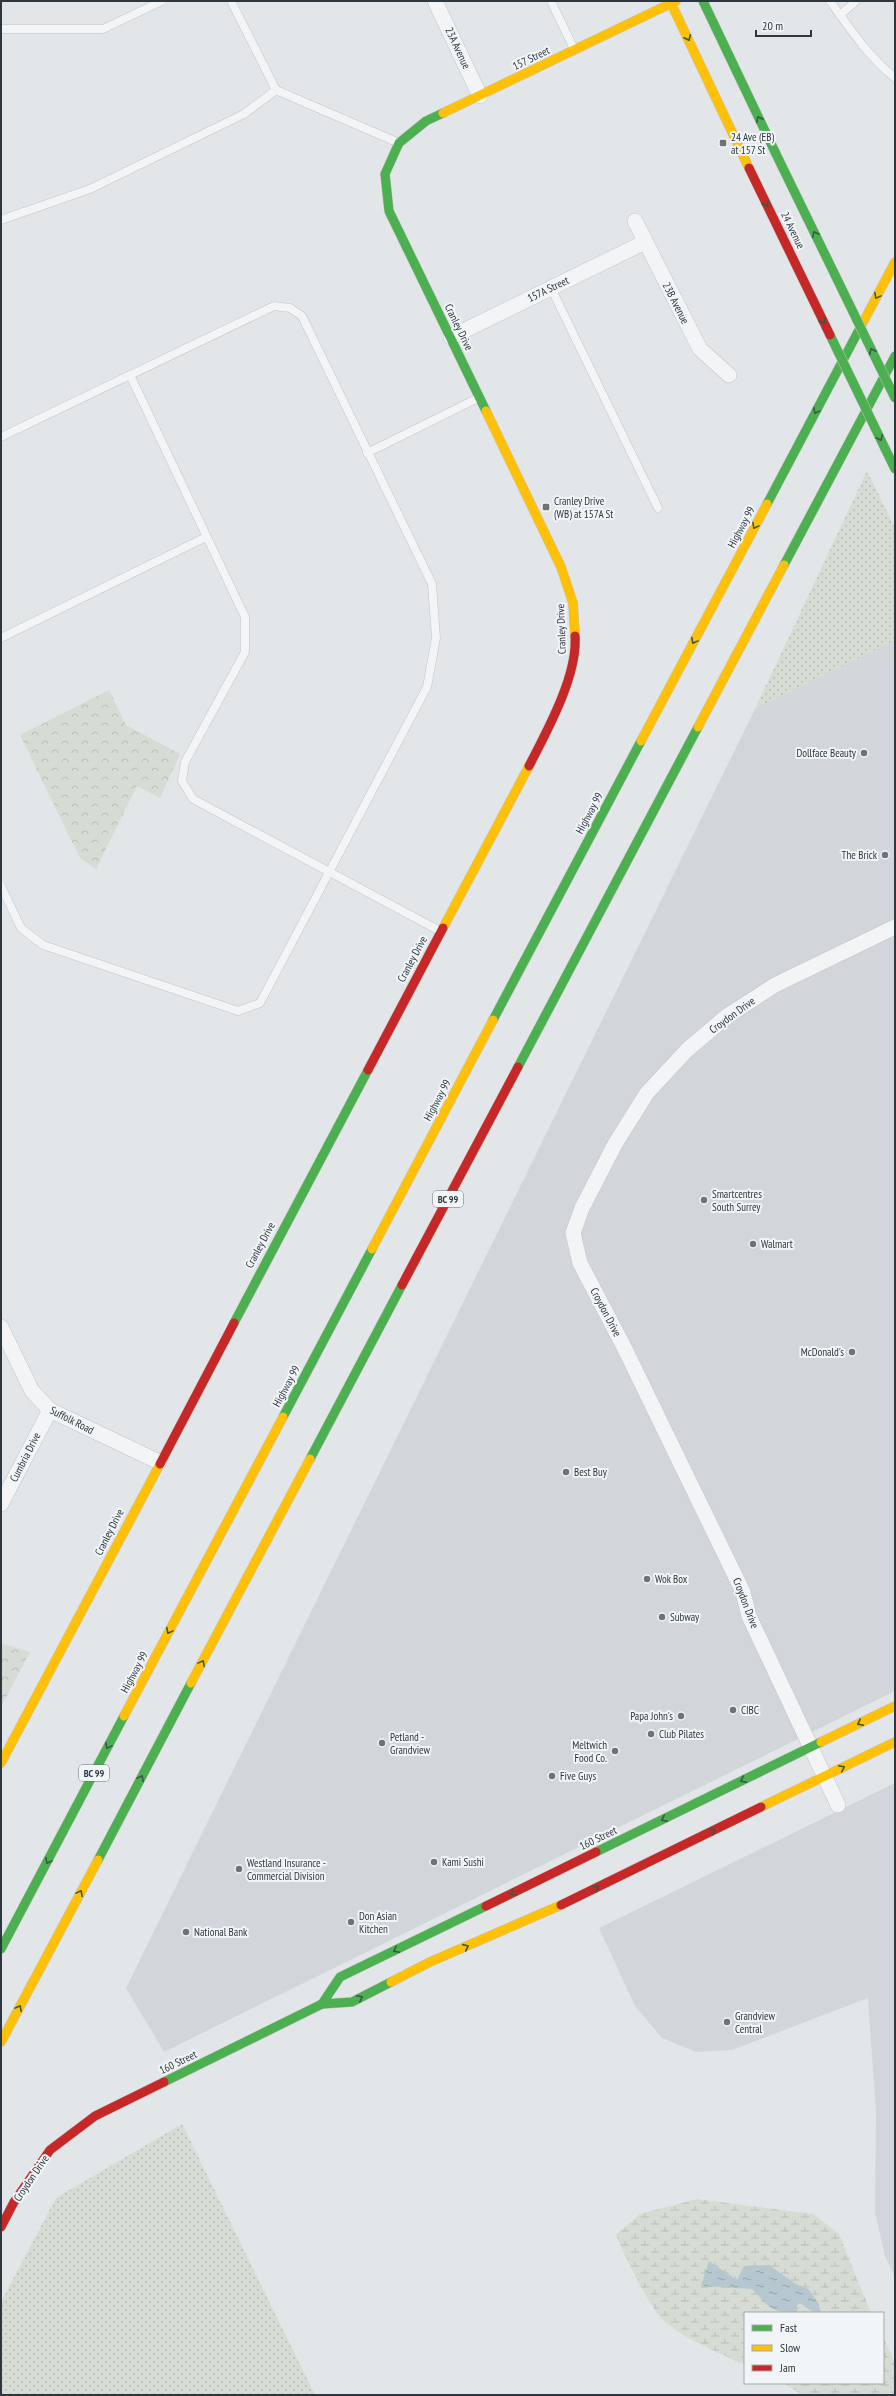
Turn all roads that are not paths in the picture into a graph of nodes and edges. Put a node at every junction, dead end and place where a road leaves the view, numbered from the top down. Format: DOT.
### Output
graph roads {
  1 [pos="162,1"];
  2 [pos="231,1"];
  3 [pos="435,1"];
  4 [pos="551,1"];
  5 [pos="703,1"];
  6 [pos="830,1"];
  7 [pos="856,1"];
  8 [pos="672,2"];
  9 [pos="840,15"];
  10 [pos="1,29"];
  11 [pos="575,51"];
  12 [pos="895,78"];
  13 [pos="276,90"];
  14 [pos="480,96"];
  15 [pos="399,143"];
  16 [pos="1,220"];
  17 [pos="635,221"];
  18 [pos="645,242"];
  19 [pos="895,262"];
  20 [pos="551,288"];
  21 [pos="451,337"];
  22 [pos="895,356"];
  23 [pos="130,375"];
  24 [pos="729,375"];
  25 [pos="479,398"];
  26 [pos="895,398"];
  27 [pos="1,437"];
  28 [pos="367,453"];
  29 [pos="895,469"];
  30 [pos="658,508"];
  31 [pos="206,537"];
  32 [pos="1,638"];
  33 [pos="330,871"];
  34 [pos="1,886"];
  35 [pos="895,927"];
  36 [pos="440,931"];
  37 [pos="1,1327"];
  38 [pos="50,1410"];
  39 [pos="159,1462"];
  40 [pos="1,1504"];
  41 [pos="895,1706"];
  42 [pos="895,1742"];
  43 [pos="811,1747"];
  44 [pos="1,1763"];
  45 [pos="824,1776"];
  46 [pos="838,1805"];
  47 [pos="1,1949"];
  48 [pos="322,2004"];
  49 [pos="1,2042"];
  50 [pos="50,2150"];
  51 [pos="1,2227"];
  1 -- 10 [label="lane"];
  2 -- 13 [label="lane"];
  3 -- 14 [label="street, 23A Avenue"];
  4 -- 11 [label="lane"];
  26 -- 5 [label="main road, 24 Avenue, one-way, bridge"];
  6 -- 9 [label="lane"];
  7 -- 9 [label="lane"];
  8 -- 11 [label="main road, 157 Street"];
  8 -- 29 [label="main road, 24 Avenue, one-way, bridge"];
  9 -- 12 [label="lane"];
  11 -- 14 [label="main road, 157 Street"];
  13 -- 15 [label="lane"];
  13 -- 16 [label="lane"];
  14 -- 15 [label="main road, 157 Street"];
  15 -- 21 [label="main road, Cranley Drive"];
  17 -- 18 [label="street, 23B Avenue"];
  18 -- 20 [label="street, 157A Street"];
  18 -- 24 [label="street, 23B Avenue"];
  19 -- 47 [label="main road, Highway 99 / BC 99, one-way"];
  20 -- 21 [label="street, 157A Street"];
  20 -- 30 [label="lane"];
  21 -- 25 [label="main road, Cranley Drive"];
  49 -- 22 [label="main road, BC 99, one-way"];
  23 -- 27 [label="lane"];
  23 -- 28 [label="lane"];
  23 -- 31 [label="lane"];
  25 -- 28 [label="lane"];
  25 -- 36 [label="main road, Cranley Drive"];
  28 -- 33 [label="lane"];
  31 -- 32 [label="lane"];
  31 -- 33 [label="lane"];
  33 -- 34 [label="lane"];
  33 -- 36 [label="lane"];
  35 -- 43 [label="street, Croydon Drive"];
  36 -- 39 [label="main road, Cranley Drive"];
  37 -- 38 [label="street, Suffolk Road"];
  38 -- 39 [label="street, Suffolk Road"];
  38 -- 40 [label="street, Cumbria Drive"];
  39 -- 44 [label="main road, Cranley Drive"];
  41 -- 43 [label="main road, 160 Street, one-way"];
  45 -- 42 [label="main road, 160 Street, one-way"];
  43 -- 45 [label="street, Croydon Drive"];
  43 -- 48 [label="main road, 160 Street, one-way"];
  45 -- 46 [label="street, Croydon Drive"];
  48 -- 45 [label="main road, 160 Street, one-way"];
  48 -- 50 [label="main road, 160 Street"];
  50 -- 51 [label="main road, Croydon Drive"];
}
